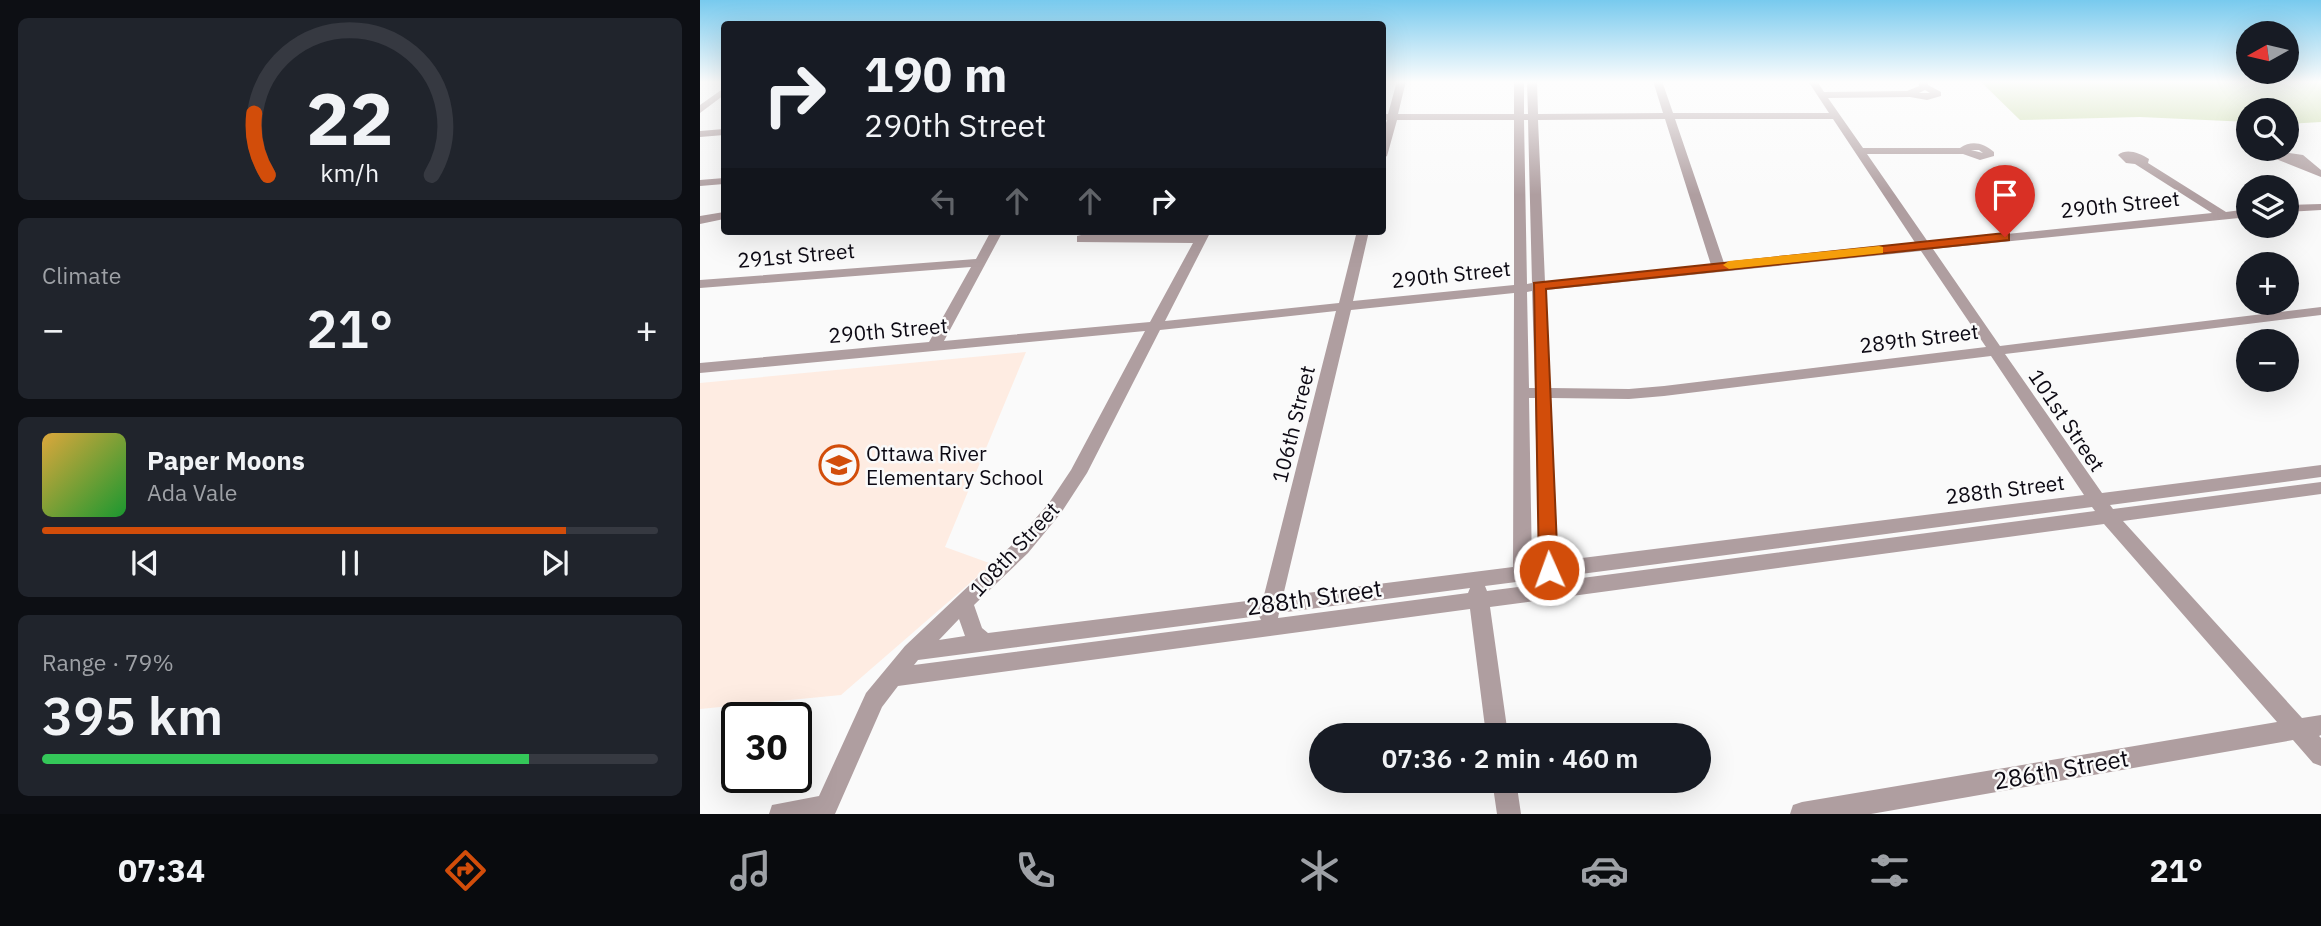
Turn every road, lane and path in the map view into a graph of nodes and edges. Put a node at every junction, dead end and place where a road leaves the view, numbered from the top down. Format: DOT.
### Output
graph roads {
  1 [pos="1526,119"];
  2 [pos="1526,119"];
  3 [pos="1669,119"];
  4 [pos="1838,119"];
  5 [pos="721,132"];
  6 [pos="700,134"];
  7 [pos="1859,151"];
  8 [pos="1965,151"];
  9 [pos="2140,163"];
  10 [pos="2303,164"];
  11 [pos="2321,174"];
  12 [pos="721,181"];
  13 [pos="700,183"];
  14 [pos="1520,191"];
  15 [pos="1535,191"];
  16 [pos="2321,206"];
  17 [pos="2299,208"];
  18 [pos="2236,214"];
  19 [pos="2222,215"];
  20 [pos="721,216"];
  21 [pos="700,220"];
  22 [pos="995,235"];
  23 [pos="1203,235"];
  24 [pos="1362,235"];
  25 [pos="1081,239"];
  26 [pos="1923,246"];
  27 [pos="980,262"];
  28 [pos="1718,267"];
  29 [pos="700,284"];
  30 [pos="1539,285"];
  31 [pos="1521,287"];
  32 [pos="1344,306"];
  33 [pos="2321,311"];
  34 [pos="1155,326"];
  35 [pos="934,348"];
  36 [pos="1994,350"];
  37 [pos="700,368"];
  38 [pos="1521,393"];
  39 [pos="1543,393"];
  40 [pos="2321,471"];
  41 [pos="2321,488"];
  42 [pos="2096,500"];
  43 [pos="2108,516"];
  44 [pos="1918,523"];
  45 [pos="1929,540"];
  46 [pos="1736,546"];
  47 [pos="1745,565"];
  48 [pos="1549,570"];
  49 [pos="1523,574"];
  50 [pos="1478,590"];
  51 [pos="1549,590"];
  52 [pos="964,603"];
  53 [pos="1269,606"];
  54 [pos="1268,628"];
  55 [pos="985,643"];
  56 [pos="912,652"];
  57 [pos="890,678"];
  58 [pos="1495,723"];
  59 [pos="2321,725"];
  60 [pos="2297,729"];
  61 [pos="2321,755"];
  62 [pos="1506,793"];
  63 [pos="825,811"];
  64 [pos="781,814"];
  65 [pos="1509,814"];
  66 [pos="1802,814"];
  1 -- 14 [label="street"];
  2 -- 15 [label="street"];
  3 -- 28 [label="street"];
  4 -- 7 [label="street, 101st Street"];
  5 -- 6 [label="street"];
  7 -- 8 [label="street"];
  7 -- 26 [label="street, 101st Street"];
  9 -- 19 [label="street"];
  10 -- 11 [label="street"];
  12 -- 13 [label="street"];
  14 -- 15 [label="street"];
  14 -- 31 [label="street"];
  15 -- 30 [label="street"];
  16 -- 17 [label="street"];
  18 -- 19 [label="street, 290th Street"];
  19 -- 26 [label="street, 290th Street"];
  20 -- 21 [label="street"];
  22 -- 27 [label="street"];
  23 -- 25 [label="street"];
  23 -- 34 [label="street, 108th Street"];
  24 -- 32 [label="street, 106th Street"];
  26 -- 28 [label="street, 290th Street"];
  26 -- 36 [label="street, 101st Street"];
  27 -- 29 [label="street, 291st Street"];
  27 -- 35 [label="street"];
  28 -- 30 [label="street, 290th Street"];
  30 -- 31 [label="street, 290th Street"];
  30 -- 39 [label="street"];
  31 -- 32 [label="street, 290th Street"];
  31 -- 38 [label="street"];
  32 -- 34 [label="street, 290th Street"];
  32 -- 53 [label="street, 106th Street"];
  33 -- 36 [label="street, 289th Street"];
  34 -- 35 [label="street, 290th Street"];
  34 -- 52 [label="street, 108th Street"];
  35 -- 37 [label="street, 290th Street"];
  36 -- 39 [label="street, 289th Street"];
  36 -- 42 [label="street, 101st Street"];
  38 -- 39 [label="street, 289th Street"];
  38 -- 49 [label="street"];
  39 -- 48 [label="street"];
  40 -- 42 [label="street, 288th Street"];
  41 -- 43 [label="street, 288th Street"];
  42 -- 43 [label="street, 101st Street"];
  42 -- 44 [label="street, 288th Street"];
  43 -- 45 [label="street, 288th Street"];
  43 -- 60 [label="street, 101st Street"];
  44 -- 45 [label="street"];
  44 -- 46 [label="street, 288th Street"];
  45 -- 47 [label="street, 288th Street"];
  46 -- 47 [label="street"];
  46 -- 48 [label="street, 288th Street"];
  47 -- 51 [label="street, 288th Street"];
  48 -- 49 [label="street, 288th Street"];
  48 -- 51 [label="street"];
  49 -- 50 [label="street, 288th Street"];
  50 -- 51 [label="street, 288th Street"];
  50 -- 53 [label="street, 288th Street"];
  50 -- 54 [label="street, 288th Street"];
  50 -- 58 [label="street"];
  52 -- 55 [label="street"];
  52 -- 56 [label="street, 108th Street"];
  53 -- 54 [label="street, 106th Street"];
  53 -- 55 [label="street, 288th Street"];
  54 -- 57 [label="street, 288th Street"];
  55 -- 56 [label="street, 288th Street"];
  56 -- 57 [label="street, 108th Street"];
  57 -- 63 [label="street, 108th Street"];
  59 -- 60 [label="street, 286th Street"];
  60 -- 61 [label="street, 101st Street"];
  60 -- 66 [label="street, 286th Street"];
  62 -- 65 [label="street"];
  63 -- 64 [label="street"];
}
